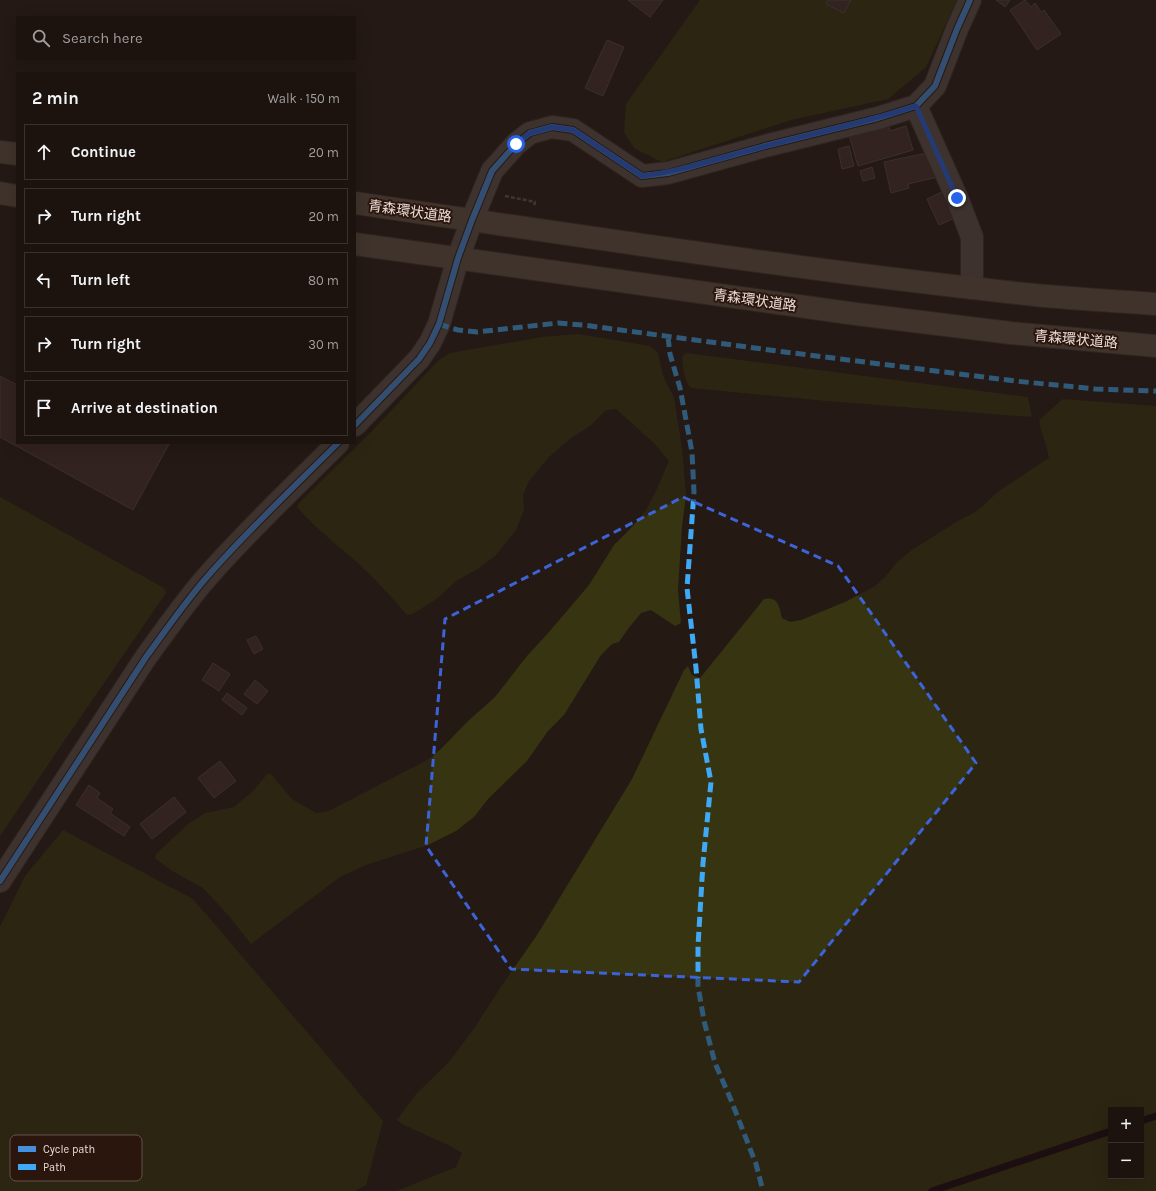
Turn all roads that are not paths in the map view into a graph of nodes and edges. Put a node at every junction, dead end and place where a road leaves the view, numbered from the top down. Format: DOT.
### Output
graph roads {
  1 [pos="970,0"];
  2 [pos="916,106"];
  3 [pos="0,152"];
  4 [pos="16,154"];
  5 [pos="0,193"];
  6 [pos="16,196"];
  7 [pos="356,203"];
  8 [pos="472,220"];
  9 [pos="356,244"];
  10 [pos="458,258"];
  11 [pos="972,288"];
  12 [pos="1156,304"];
  13 [pos="1156,346"];
  14 [pos="356,424"];
  15 [pos="337,444"];
  16 [pos="0,881"];
  1 -- 2 [label="street"];
  2 -- 8 [label="street"];
  2 -- 11 [label="street"];
  3 -- 4 [label="highway"];
  5 -- 6 [label="highway"];
  7 -- 8 [label="highway, 青森環状道路"];
  8 -- 10 [label="street"];
  8 -- 11 [label="highway, 青森環状道路"];
  9 -- 10 [label="highway, 青森環状道路"];
  10 -- 13 [label="highway, 青森環状道路"];
  10 -- 14 [label="street"];
  11 -- 12 [label="highway, 青森環状道路"];
  15 -- 16 [label="street"];
}
